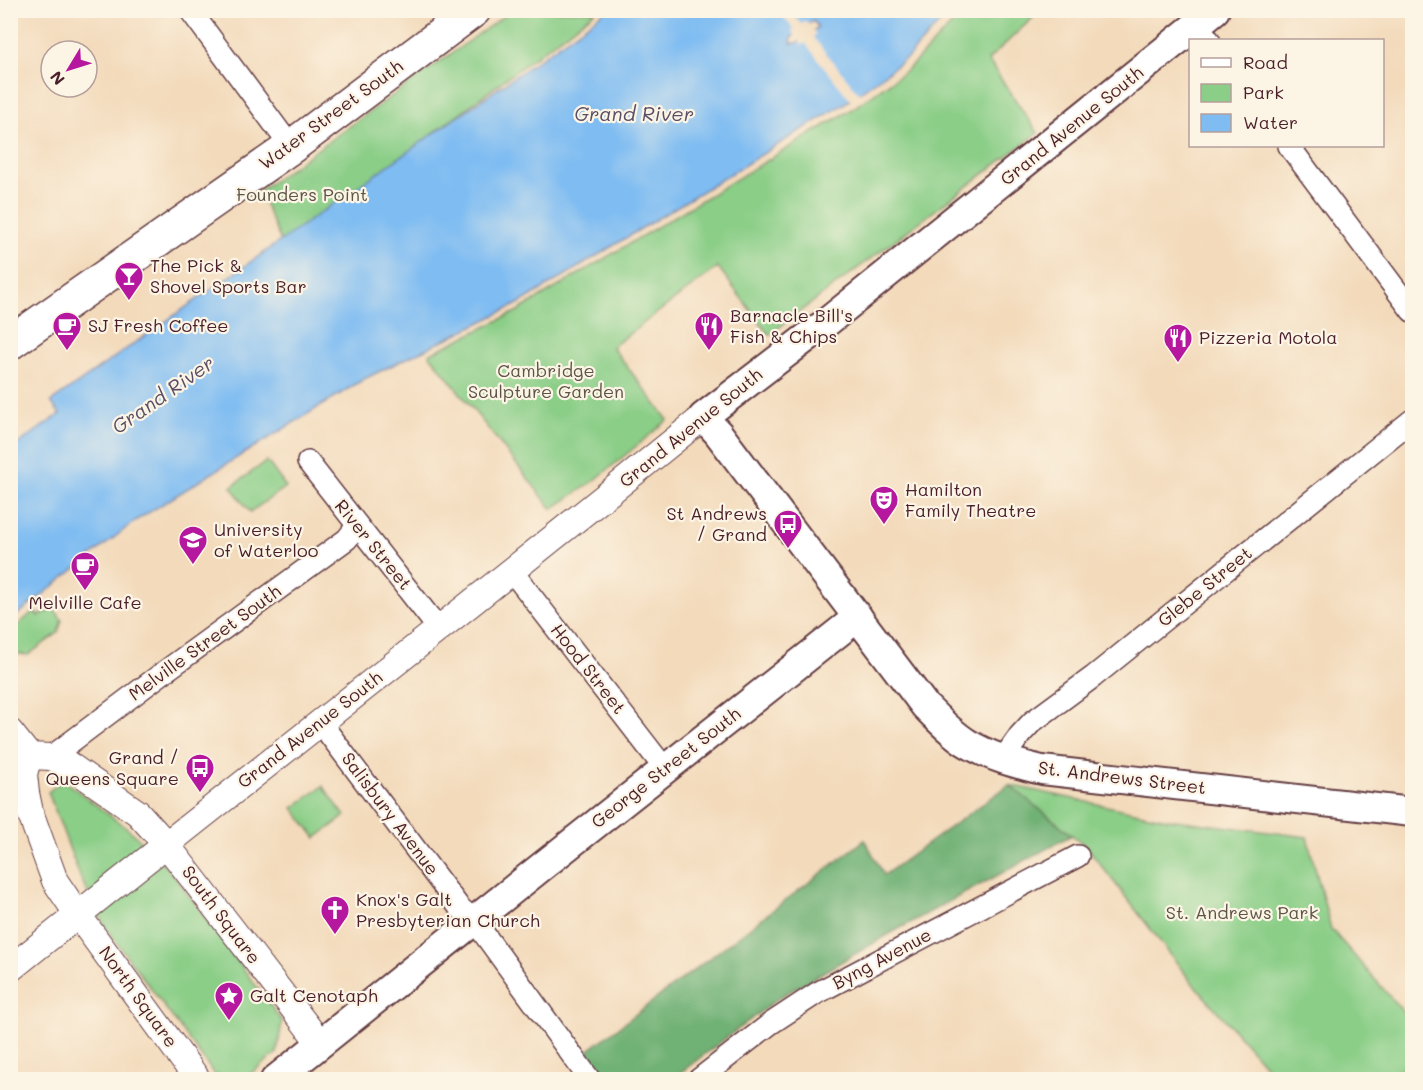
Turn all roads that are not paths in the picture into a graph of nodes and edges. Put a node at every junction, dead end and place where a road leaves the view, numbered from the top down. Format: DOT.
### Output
graph roads {
  1 [pos="190,10"];
  2 [pos="474,10"];
  3 [pos="1207,25"];
  4 [pos="1189,39"];
  5 [pos="1189,39"];
  6 [pos="291,147"];
  7 [pos="1290,147"];
  8 [pos="1413,311"];
  9 [pos="10,342"];
  10 [pos="704,417"];
  11 [pos="1413,420"];
  12 [pos="308,462"];
  13 [pos="357,526"];
  14 [pos="511,570"];
  15 [pos="858,617"];
  16 [pos="438,628"];
  17 [pos="320,722"];
  18 [pos="10,732"];
  19 [pos="40,757"];
  20 [pos="1003,759"];
  21 [pos="665,769"];
  22 [pos="10,778"];
  23 [pos="1413,812"];
  24 [pos="166,844"];
  25 [pos="1078,856"];
  26 [pos="78,915"];
  27 [pos="474,920"];
  28 [pos="10,969"];
  29 [pos="320,1043"];
  30 [pos="198,1080"];
  31 [pos="275,1080"];
  32 [pos="590,1080"];
  33 [pos="698,1080"];
  1 -- 6 [label="street"];
  2 -- 6 [label="main road, Water Street South"];
  3 -- 5 [label="main road, Grand Avenue South"];
  4 -- 10 [label="main road, Grand Avenue South"];
  6 -- 9 [label="main road, Water Street South"];
  7 -- 8 [label="street"];
  10 -- 14 [label="street, Grand Avenue South"];
  10 -- 15 [label="main road, St. Andrews Street"];
  11 -- 20 [label="street, Glebe Street"];
  12 -- 13 [label="street, River Street"];
  13 -- 16 [label="street, River Street"];
  13 -- 19 [label="street, Melville Street South"];
  14 -- 16 [label="street, Grand Avenue South"];
  14 -- 21 [label="street, Hood Street"];
  15 -- 20 [label="main road, St. Andrews Street"];
  15 -- 21 [label="main road, George Street South"];
  16 -- 17 [label="street, Grand Avenue South"];
  17 -- 24 [label="street, Grand Avenue South"];
  17 -- 27 [label="street, Salisbury Avenue"];
  18 -- 19 [label="street"];
  19 -- 22 [label="street, Melville Street South"];
  19 -- 24 [label="street, South Square"];
  19 -- 26 [label="street, North Square"];
  20 -- 23 [label="main road, St. Andrews Street"];
  21 -- 27 [label="main road, George Street South"];
  24 -- 26 [label="street, Grand Avenue South"];
  24 -- 29 [label="street, South Square"];
  25 -- 33 [label="street, Byng Avenue"];
  26 -- 28 [label="street, Grand Avenue South"];
  26 -- 30 [label="street, North Square"];
  27 -- 29 [label="main road, George Street South"];
  27 -- 32 [label="street, Salisbury Avenue"];
  29 -- 31 [label="main road, George Street South"];
}
